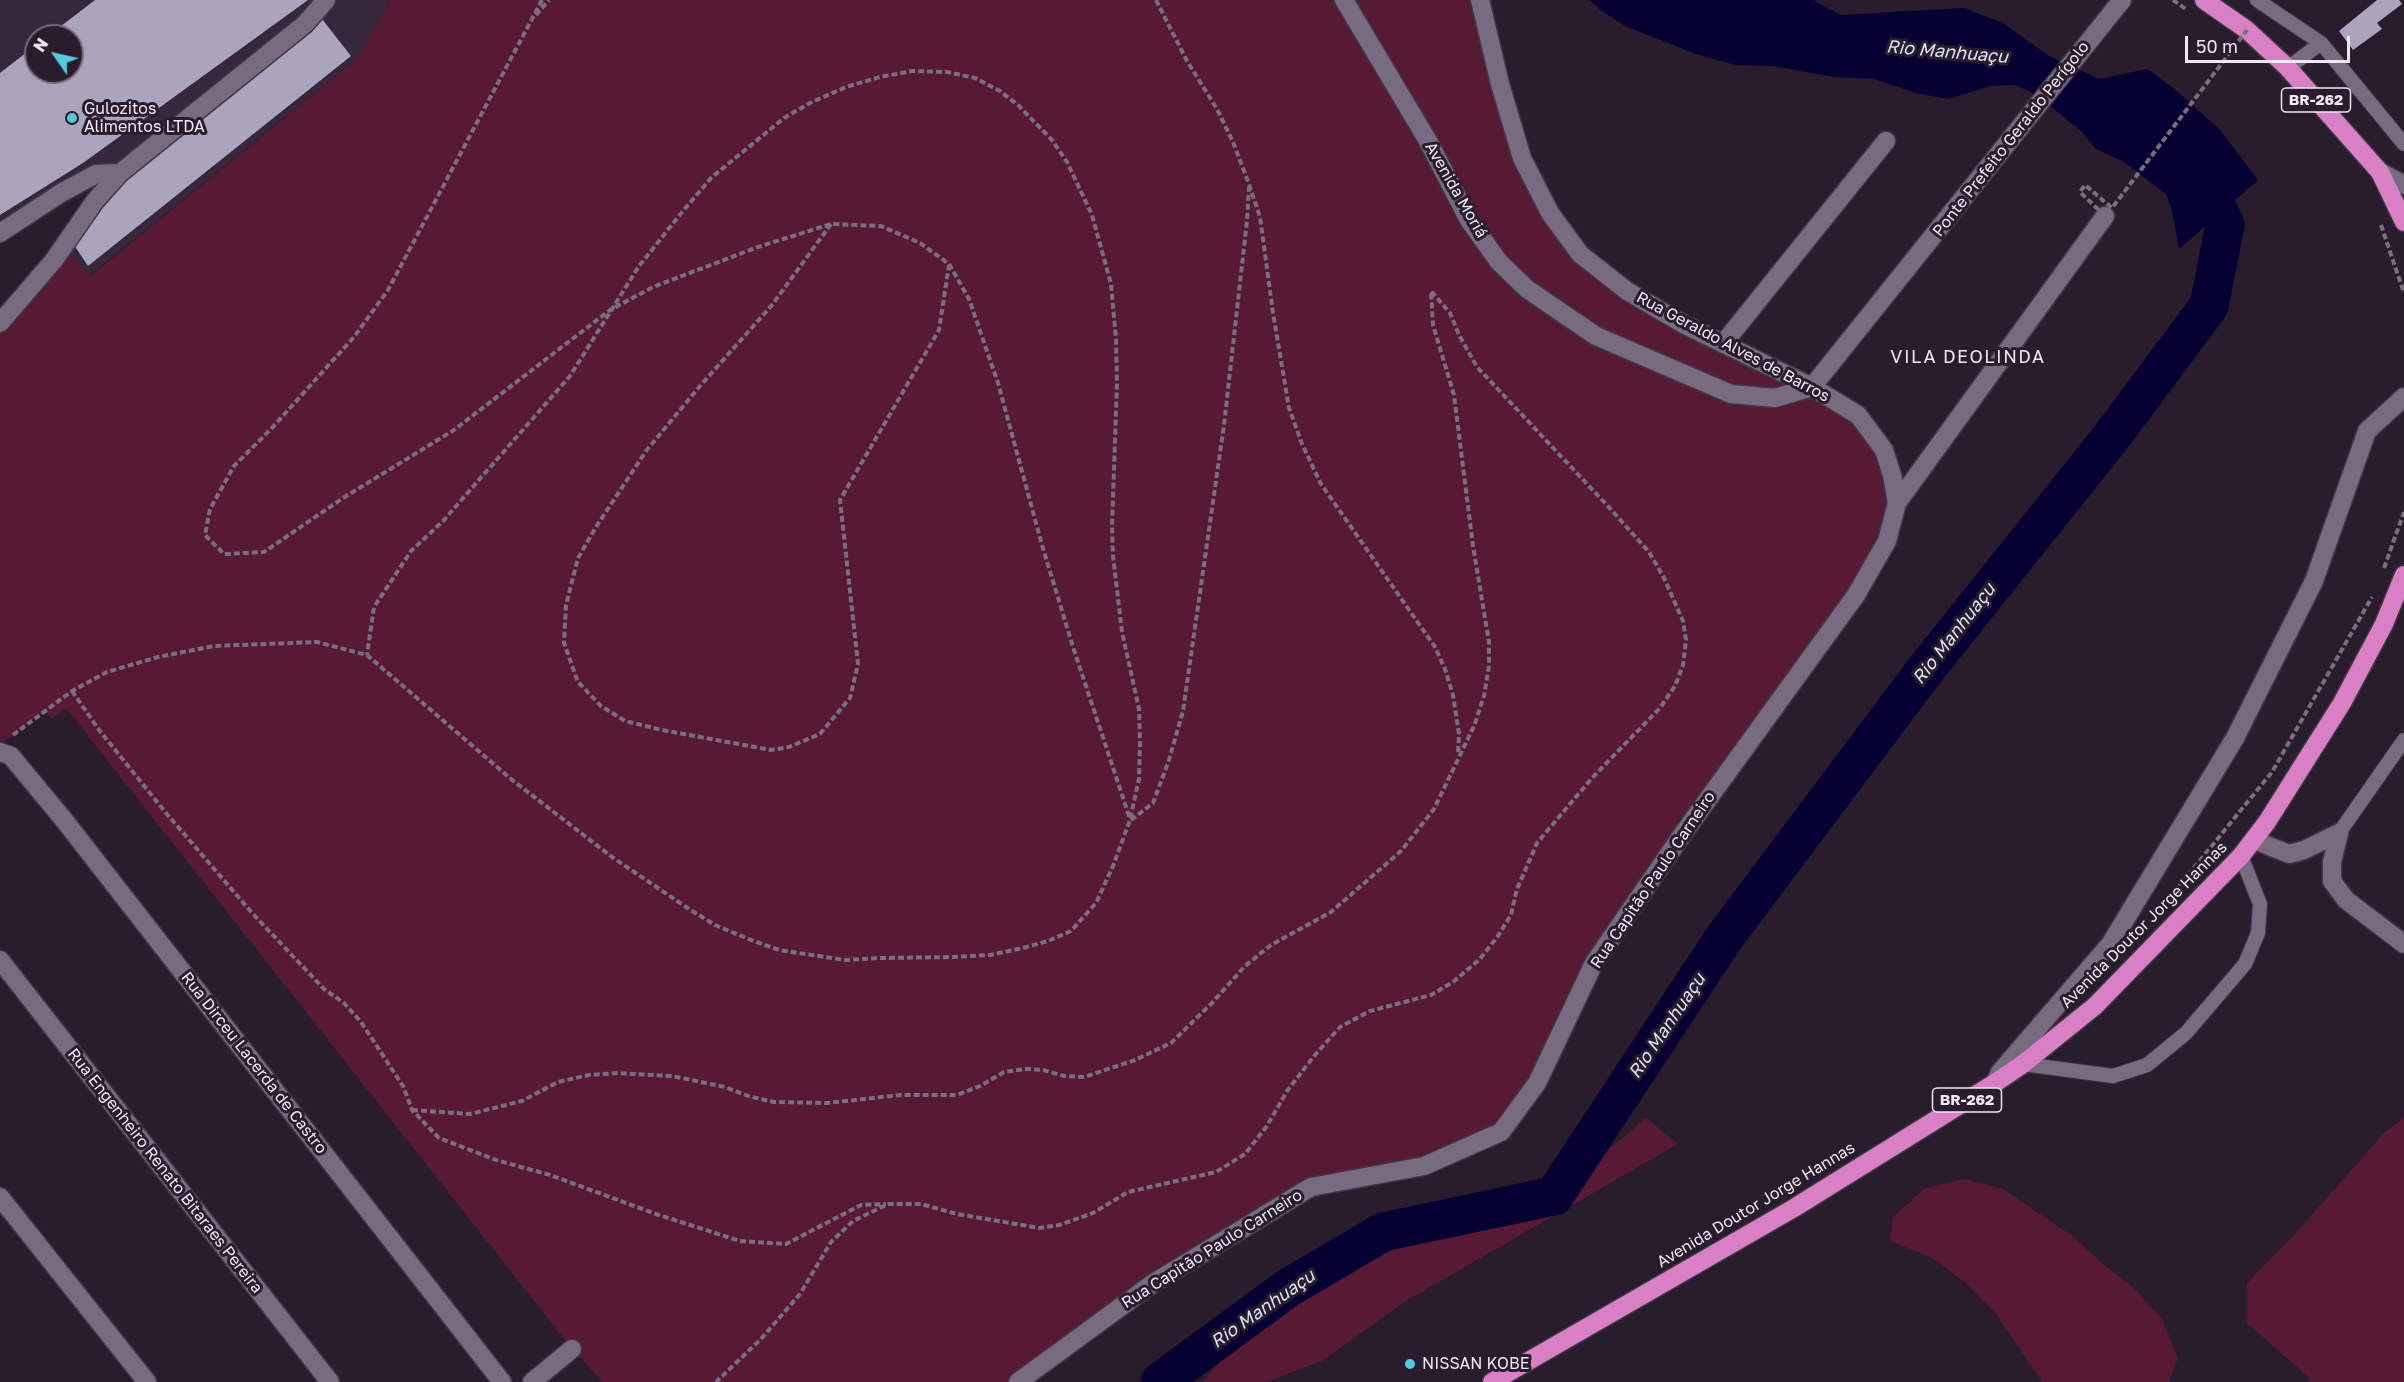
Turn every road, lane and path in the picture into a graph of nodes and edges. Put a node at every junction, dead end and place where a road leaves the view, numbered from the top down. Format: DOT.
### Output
graph roads {
  1 [pos="326,0"];
  2 [pos="542,0"];
  3 [pos="549,0"];
  4 [pos="1156,0"];
  5 [pos="1344,0"];
  6 [pos="1480,0"];
  7 [pos="2122,0"];
  8 [pos="2173,0"];
  9 [pos="2204,0"];
  10 [pos="2257,0"];
  11 [pos="2189,12"];
  12 [pos="532,21"];
  13 [pos="2247,30"];
  14 [pos="2226,38"];
  15 [pos="2321,43"];
  16 [pos="2245,51"];
  17 [pos="2288,68"];
  18 [pos="1886,141"];
  19 [pos="2404,144"];
  20 [pos="2380,172"];
  21 [pos="120,173"];
  22 [pos="1249,184"];
  23 [pos="2404,185"];
  24 [pos="2105,216"];
  25 [pos="2378,216"];
  26 [pos="2404,222"];
  27 [pos="831,224"];
  28 [pos="0,232"];
  29 [pos="949,264"];
  30 [pos="2404,293"];
  31 [pos="610,310"];
  32 [pos="0,323"];
  33 [pos="1723,344"];
  34 [pos="1812,387"];
  35 [pos="2404,397"];
  36 [pos="1897,503"];
  37 [pos="2404,512"];
  38 [pos="2404,575"];
  39 [pos="2379,579"];
  40 [pos="2375,590"];
  41 [pos="367,655"];
  42 [pos="72,691"];
  43 [pos="2404,740"];
  44 [pos="4,745"];
  45 [pos="1458,756"];
  46 [pos="1130,820"];
  47 [pos="2339,833"];
  48 [pos="2254,840"];
  49 [pos="2241,856"];
  50 [pos="2168,901"];
  51 [pos="2404,944"];
  52 [pos="0,960"];
  53 [pos="2023,1064"];
  54 [pos="1995,1083"];
  55 [pos="412,1110"];
  56 [pos="0,1197"];
  57 [pos="888,1204"];
  58 [pos="572,1349"];
  59 [pos="147,1382"];
  60 [pos="330,1382"];
  61 [pos="502,1382"];
  62 [pos="532,1382"];
  63 [pos="716,1382"];
  64 [pos="1018,1382"];
  65 [pos="1492,1382"];
  1 -- 21 [label="street"];
  2 -- 12 [label="path"];
  3 -- 12 [label="path"];
  4 -- 22 [label="path"];
  5 -- 34 [label="street, Avenida Moriá"];
  6 -- 33 [label="street, Rua Geraldo Alves de Barros"];
  7 -- 34 [label="street, Ponte Prefeito Geraldo Perígolo"];
  8 -- 11 [label="path"];
  9 -- 13 [label="highway, BR-262"];
  10 -- 15 [label="lane"];
  12 -- 31 [label="path"];
  13 -- 17 [label="highway, BR-262"];
  13 -- 24 [label="path, bridge"];
  14 -- 16 [label="path"];
  15 -- 17 [label="lane"];
  15 -- 19 [label="lane"];
  17 -- 20 [label="highway, BR-262"];
  18 -- 33 [label="street"];
  20 -- 23 [label="street"];
  20 -- 26 [label="highway, BR-262"];
  21 -- 28 [label="street"];
  21 -- 32 [label="street"];
  22 -- 45 [label="path"];
  22 -- 46 [label="path"];
  24 -- 36 [label="street"];
  25 -- 30 [label="path"];
  27 -- 29 [label="path"];
  27 -- 29 [label="path"];
  27 -- 31 [label="path"];
  29 -- 46 [label="path"];
  31 -- 41 [label="path"];
  31 -- 46 [label="path"];
  33 -- 34 [label="street, Rua Geraldo Alves de Barros"];
  34 -- 36 [label="street, Rua Geraldo Alves de Barros"];
  35 -- 54 [label="street"];
  36 -- 64 [label="street, Rua Capitão Paulo Carneiro"];
  37 -- 39 [label="path"];
  38 -- 48 [label="highway, Avenida Doutor Jorge Hannas / BR-262"];
  40 -- 50 [label="path"];
  41 -- 42 [label="path"];
  41 -- 46 [label="path"];
  42 -- 44 [label="path"];
  42 -- 55 [label="path"];
  43 -- 47 [label="lane"];
  44 -- 61 [label="street, Rua Dirceu Lacerda de Castro"];
  45 -- 55 [label="path"];
  45 -- 57 [label="path"];
  47 -- 48 [label="street"];
  47 -- 51 [label="street"];
  48 -- 49 [label="highway, Avenida Doutor Jorge Hannas / BR-262"];
  49 -- 53 [label="highway, Avenida Doutor Jorge Hannas / BR-262"];
  49 -- 53 [label="lane"];
  52 -- 60 [label="street, Rua Engenheiro Renato Bitaraes Pereira"];
  53 -- 54 [label="highway, Avenida Doutor Jorge Hannas / BR-262"];
  54 -- 65 [label="highway, Avenida Doutor Jorge Hannas / BR-262"];
  55 -- 57 [label="path"];
  56 -- 59 [label="street"];
  57 -- 63 [label="path"];
  58 -- 62 [label="street"];
}
